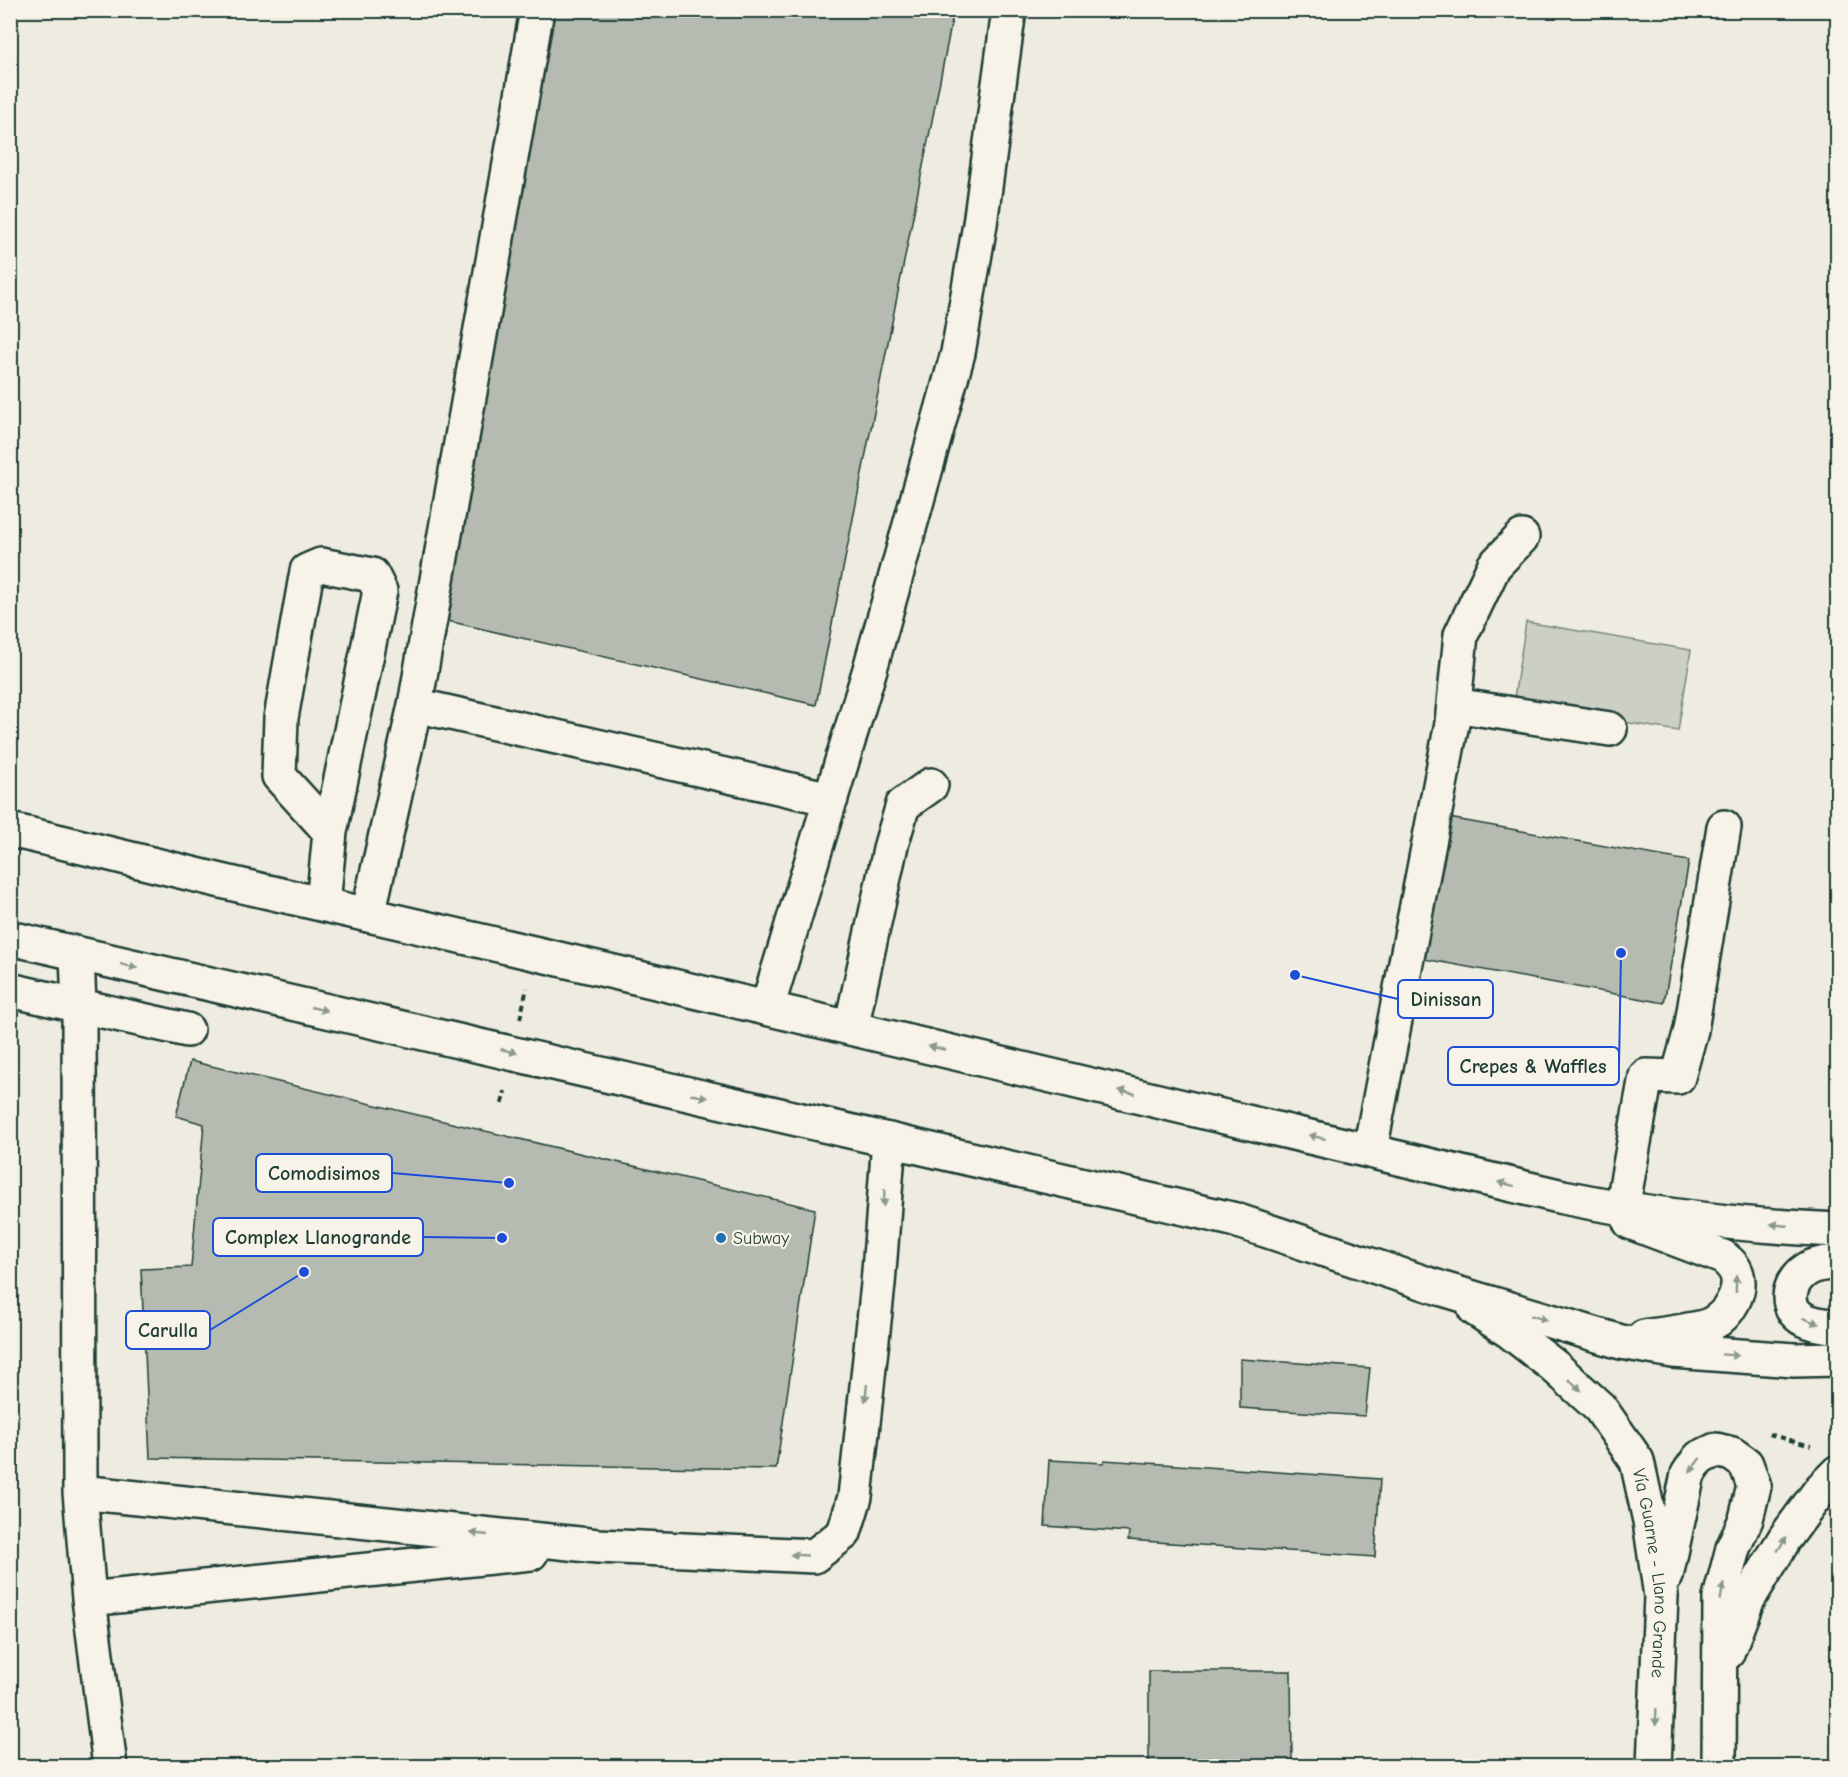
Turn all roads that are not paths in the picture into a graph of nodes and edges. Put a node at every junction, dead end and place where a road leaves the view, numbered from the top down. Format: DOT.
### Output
graph roads {
  1 [pos="537,10"];
  2 [pos="1009,10"];
  3 [pos="1522,537"];
  4 [pos="416,705"];
  5 [pos="1454,705"];
  6 [pos="1610,729"];
  7 [pos="931,785"];
  8 [pos="831,799"];
  9 [pos="1724,827"];
  10 [pos="10,830"];
  11 [pos="330,832"];
  12 [pos="323,904"];
  13 [pos="368,915"];
  14 [pos="10,938"];
  15 [pos="77,954"];
  16 [pos="10,990"];
  17 [pos="79,1006"];
  18 [pos="767,1008"];
  19 [pos="851,1028"];
  20 [pos="187,1030"];
  21 [pos="889,1140"];
  22 [pos="1370,1150"];
  23 [pos="1563,1197"];
  24 [pos="1622,1209"];
  25 [pos="1838,1230"];
  26 [pos="1838,1262"];
  27 [pos="1443,1289"];
  28 [pos="1838,1327"];
  29 [pos="1621,1342"];
  30 [pos="1838,1359"];
  31 [pos="1838,1472"];
  32 [pos="80,1492"];
  33 [pos="598,1546"];
  34 [pos="1661,1596"];
  35 [pos="88,1599"];
  36 [pos="1720,1671"];
  37 [pos="110,1767"];
  38 [pos="1654,1767"];
  39 [pos="1719,1767"];
  1 -- 4 [label="main road"];
  2 -- 8 [label="main road"];
  3 -- 5 [label="main road"];
  4 -- 8 [label="main road"];
  4 -- 13 [label="main road"];
  5 -- 6 [label="main road"];
  5 -- 22 [label="main road"];
  7 -- 19 [label="main road"];
  8 -- 18 [label="main road"];
  9 -- 24 [label="main road"];
  10 -- 12 [label="main road"];
  11 -- 11 [label="main road"];
  11 -- 12 [label="main road"];
  12 -- 13 [label="main road"];
  13 -- 18 [label="main road"];
  14 -- 15 [label="main road"];
  15 -- 17 [label="main road"];
  15 -- 21 [label="main road, one-way"];
  16 -- 17 [label="main road"];
  17 -- 20 [label="main road"];
  17 -- 32 [label="main road"];
  18 -- 19 [label="main road"];
  22 -- 19 [label="main road, one-way"];
  21 -- 27 [label="main road"];
  21 -- 33 [label="main road, one-way"];
  23 -- 22 [label="main road, one-way"];
  23 -- 24 [label="main road"];
  29 -- 23 [label="main road, one-way"];
  25 -- 24 [label="main road, one-way"];
  26 -- 28 [label="main road, one-way"];
  27 -- 29 [label="main road, one-way"];
  27 -- 34 [label="main road, Vía Guarne - Llano Grande, one-way"];
  29 -- 30 [label="main road, one-way"];
  36 -- 31 [label="main road, one-way"];
  33 -- 32 [label="main road, one-way"];
  32 -- 35 [label="main road"];
  33 -- 35 [label="main road"];
  36 -- 34 [label="main road, one-way"];
  34 -- 38 [label="main road, Vía Guarne - Llano Grande, one-way"];
  35 -- 37 [label="main road"];
  36 -- 39 [label="main road"];
}
